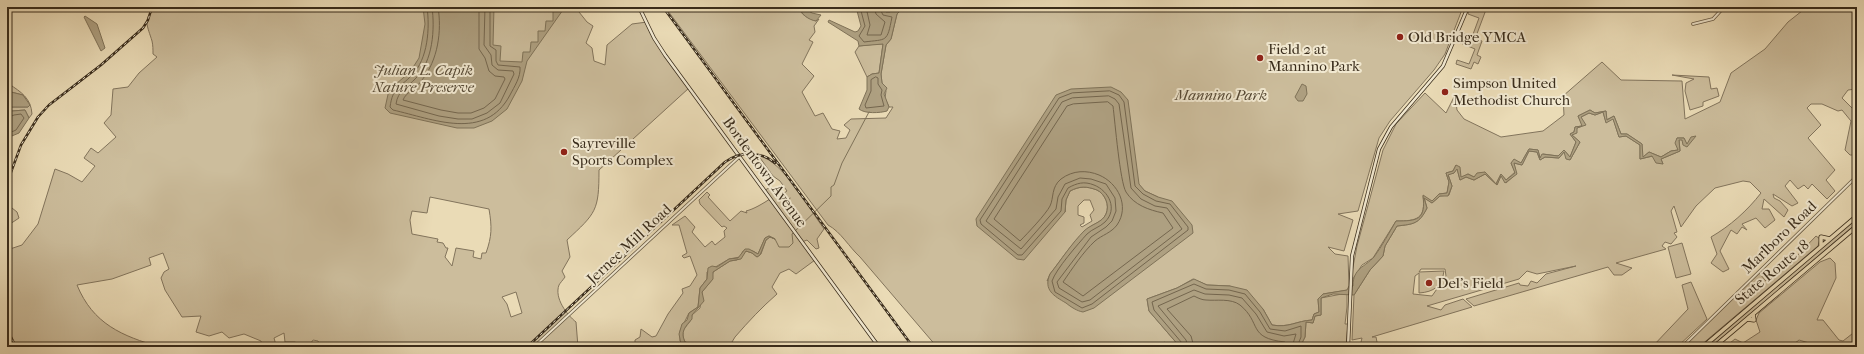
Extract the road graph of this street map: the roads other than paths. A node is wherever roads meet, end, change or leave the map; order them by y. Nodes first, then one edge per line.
1 (639, 7) edge
2 (1468, 7) edge
3 (1724, 7) edge
4 (1694, 24) dead end
5 (739, 157) junction
6 (1857, 176) edge
7 (1857, 216) edge
8 (1857, 226) edge
9 (1830, 239) junction
10 (1821, 246) junction
11 (534, 347) edge
12 (879, 347) edge
13 (1348, 347) edge
14 (1682, 347) edge
15 (1703, 347) edge
16 (1714, 347) edge

1 - 5 main road, Bordentown Avenue
2 - 13 main road
3 - 4 street
5 - 11 street, Jernee Mill Road
5 - 12 main road, Bordentown Avenue
6 - 14 street, Marlboro Road
7 - 9 highway, State Route 18
8 - 16 highway, State Route 18
9 - 10 highway, State Route 18
9 - 10 highway
10 - 15 highway, State Route 18

